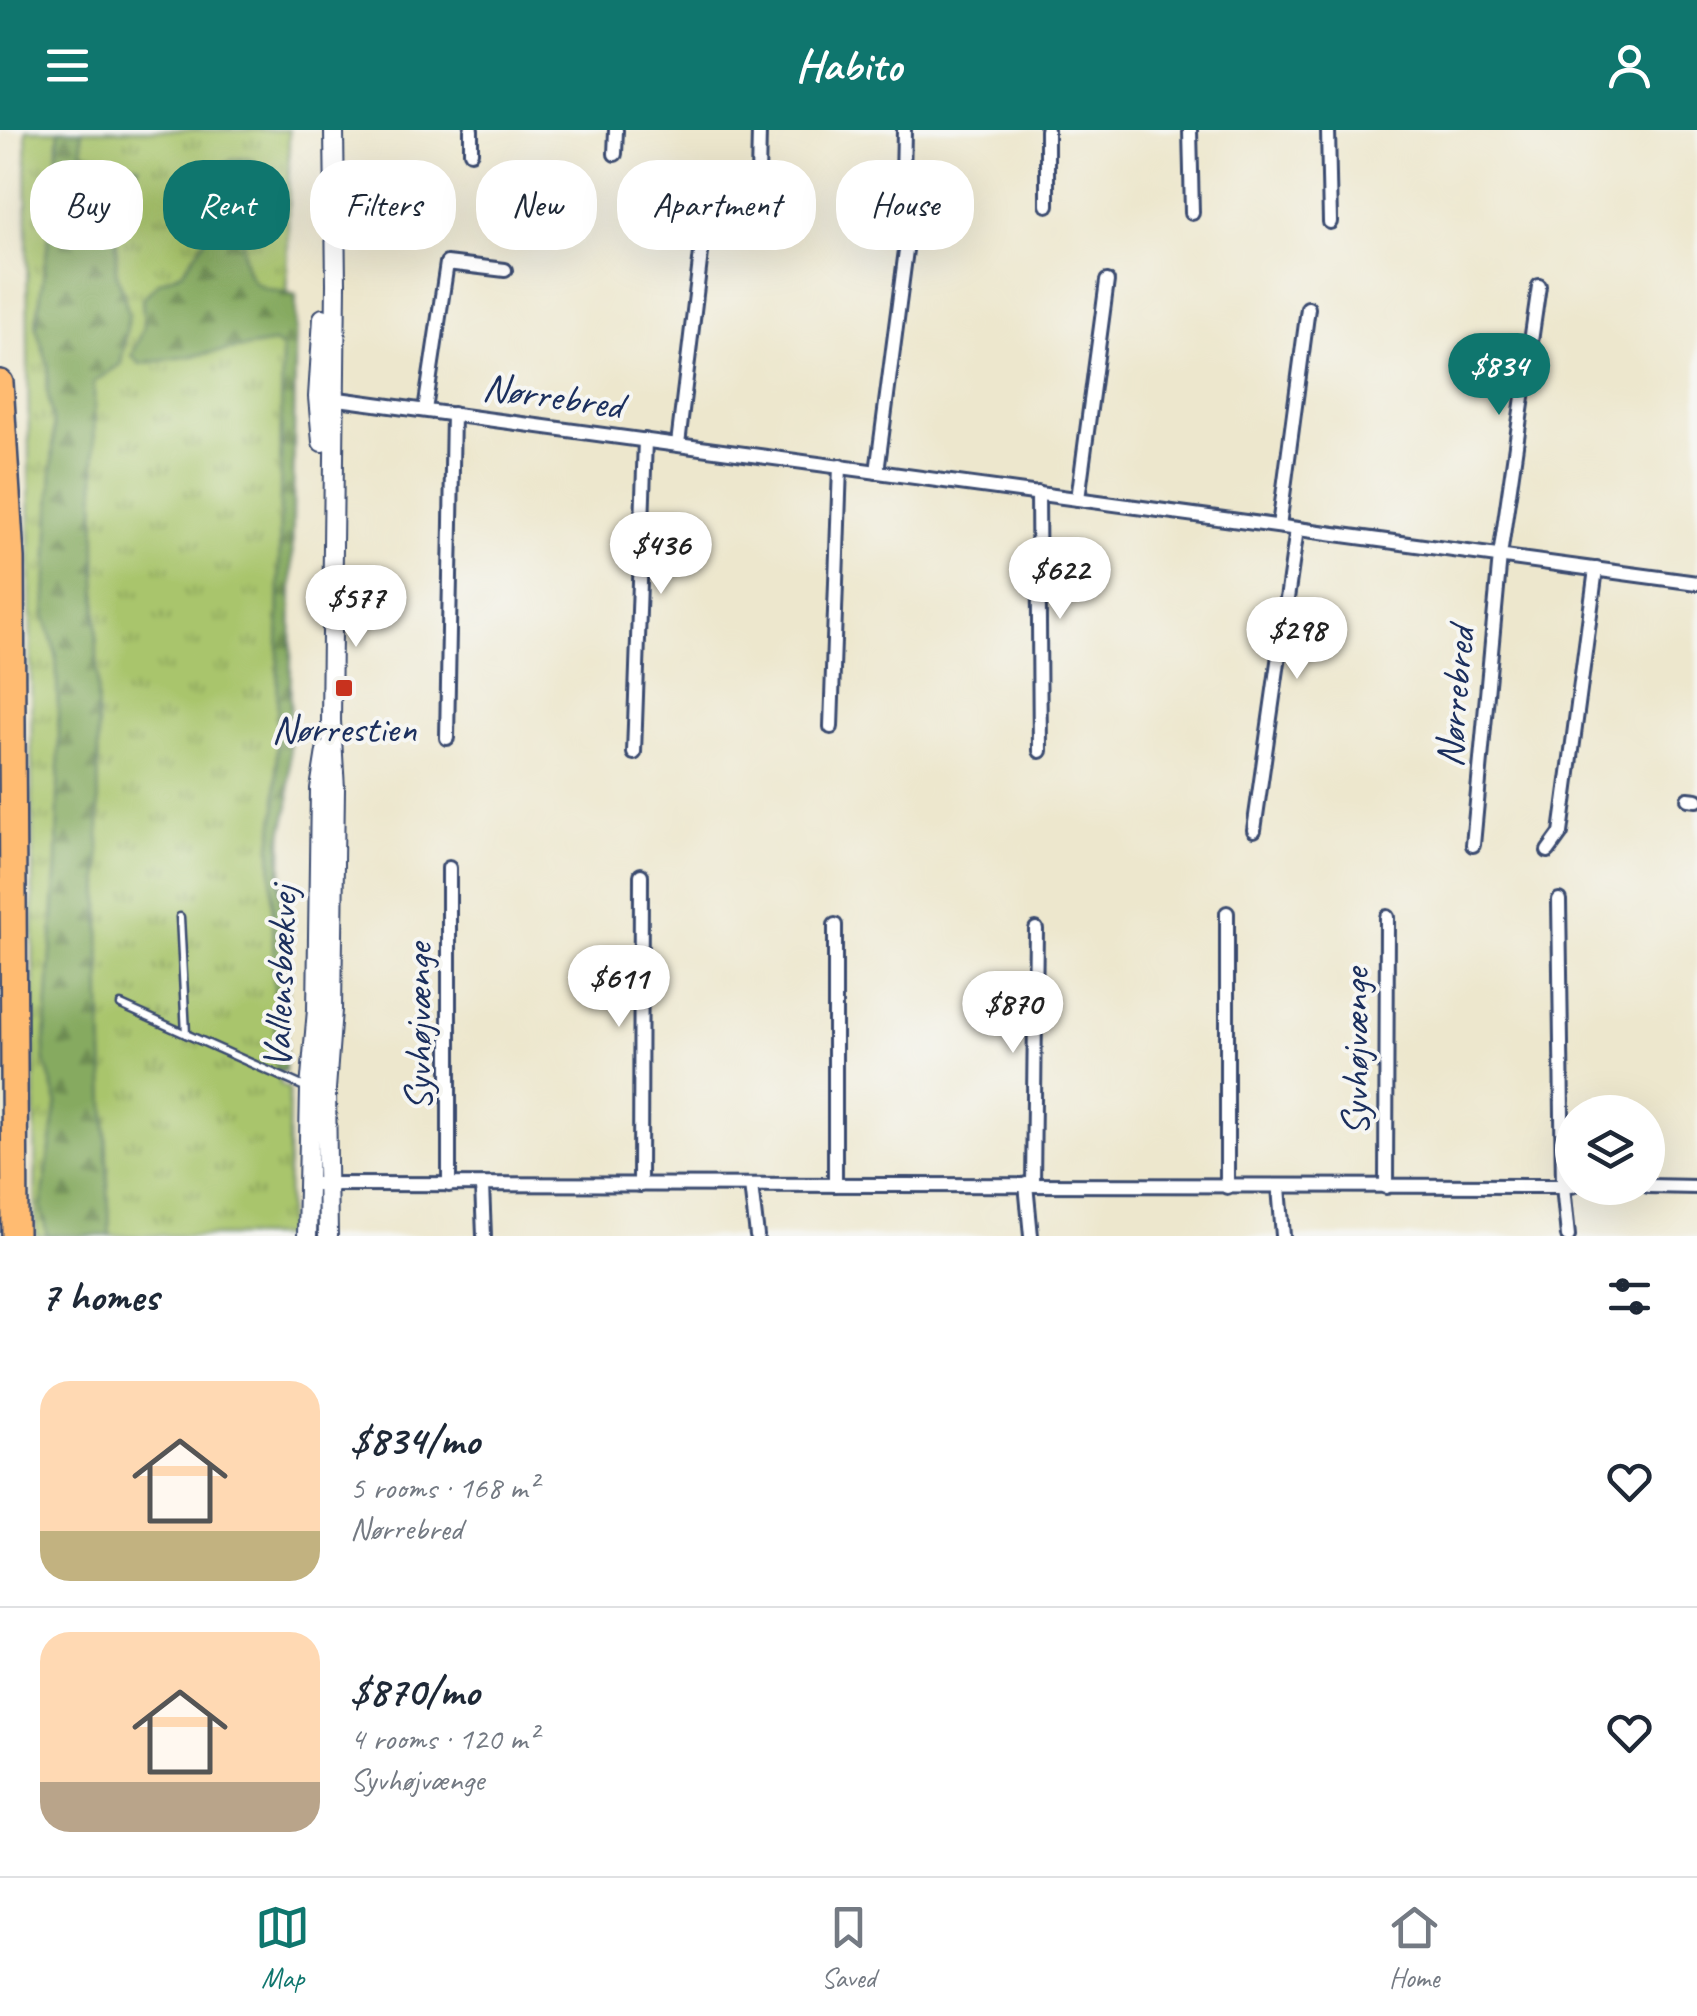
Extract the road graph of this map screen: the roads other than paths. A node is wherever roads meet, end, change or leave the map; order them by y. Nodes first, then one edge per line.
1 (334, 130) edge
2 (471, 130) edge
3 (616, 130) edge
4 (759, 130) edge
5 (904, 130) edge
6 (1048, 130) edge
7 (1190, 130) edge
8 (1328, 130) edge
9 (471, 152) dead end
10 (616, 154) dead end
11 (758, 160) edge
12 (904, 160) edge
13 (1047, 205) dead end
14 (1192, 213) dead end
15 (1330, 222) dead end
16 (701, 250) edge
17 (906, 250) dead end
18 (504, 270) dead end
19 (1107, 280) dead end
20 (1540, 286) dead end
21 (1308, 308) dead end
22 (0, 382) edge
23 (325, 398) junction
24 (425, 410) junction
25 (452, 414) junction
26 (645, 440) junction
27 (678, 444) junction
28 (840, 466) junction
29 (877, 472) junction
30 (1038, 494) junction
31 (1078, 499) junction
32 (1280, 526) junction
33 (1297, 528) junction
34 (1500, 556) junction
35 (1596, 569) junction
36 (1697, 583) edge
37 (331, 721) junction
38 (831, 727) dead end
39 (447, 738) dead end
40 (1040, 751) dead end
41 (634, 753) dead end
42 (1254, 830) dead end
43 (1473, 845) dead end
44 (1548, 851) dead end
45 (449, 868) dead end
46 (641, 875) dead end
47 (1558, 900) dead end
48 (1227, 913) dead end
49 (180, 917) dead end
50 (1387, 917) dead end
51 (835, 925) dead end
52 (1036, 929) dead end
53 (121, 1005) dead end
54 (186, 1034) junction
55 (310, 1089) junction
56 (1565, 1095) edge
57 (308, 1184) junction
58 (328, 1184) junction
59 (1030, 1184) junction
60 (449, 1185) junction
61 (482, 1185) junction
62 (640, 1185) junction
63 (751, 1185) junction
64 (835, 1186) junction
65 (1555, 1186) edge
66 (1665, 1186) edge
67 (1227, 1187) junction
68 (1279, 1187) junction
69 (1386, 1187) junction
70 (1697, 1187) edge
71 (1568, 1205) edge
72 (15, 1236) edge
73 (307, 1236) edge
74 (328, 1236) edge
75 (484, 1236) edge
76 (757, 1236) edge
77 (1031, 1236) edge
78 (1283, 1236) edge
79 (1568, 1236) edge

1 - 23 street, Vallensbækvej
2 - 9 street
3 - 10 street
4 - 11 street
5 - 12 street
6 - 13 street
7 - 14 street
8 - 15 street
16 - 27 street, Nørrebred
17 - 29 street
18 - 24 street, Nørrebred
19 - 31 street
20 - 34 street, Nørrebred
21 - 32 street
22 - 72 highway
23 - 24 street, Nørrebred
23 - 37 street, Vallensbækvej
24 - 25 street, Nørrebred
25 - 26 street, Nørrebred
25 - 39 street, Nørrebred
26 - 27 street, Nørrebred
26 - 41 street, Nørrebred
27 - 28 street, Nørrebred
28 - 29 street, Nørrebred
28 - 38 street
29 - 30 street, Nørrebred
30 - 31 street, Nørrebred
30 - 40 street
31 - 32 street, Nørrebred
32 - 33 street, Nørrebred
33 - 34 street, Nørrebred
33 - 42 street
34 - 35 street, Nørrebred
34 - 43 street, Nørrebred
35 - 36 street, Nørrebred
35 - 44 street
37 - 55 street, Vallensbækvej
37 - 58 street, Vallensbækvej
45 - 60 street, Syvhøjvænge
46 - 62 street
47 - 56 street
48 - 67 street
49 - 54 lane
50 - 69 street, Syvhøjvænge
51 - 64 street
52 - 59 street
53 - 54 lane
54 - 55 lane
55 - 57 street, Vallensbækvej
57 - 58 street, Syvhøjvænge
57 - 73 street, Vallensbækvej
58 - 60 street, Syvhøjvænge
58 - 74 street, Vallensbækvej
59 - 64 street, Syvhøjvænge
59 - 67 street, Syvhøjvænge
59 - 77 street
60 - 61 street, Syvhøjvænge
61 - 62 street, Syvhøjvænge
61 - 75 street
62 - 63 street, Syvhøjvænge
63 - 64 street, Syvhøjvænge
63 - 76 street
65 - 69 street, Syvhøjvænge
66 - 70 street
67 - 68 street, Syvhøjvænge
68 - 69 street, Syvhøjvænge
68 - 78 street
71 - 79 street

